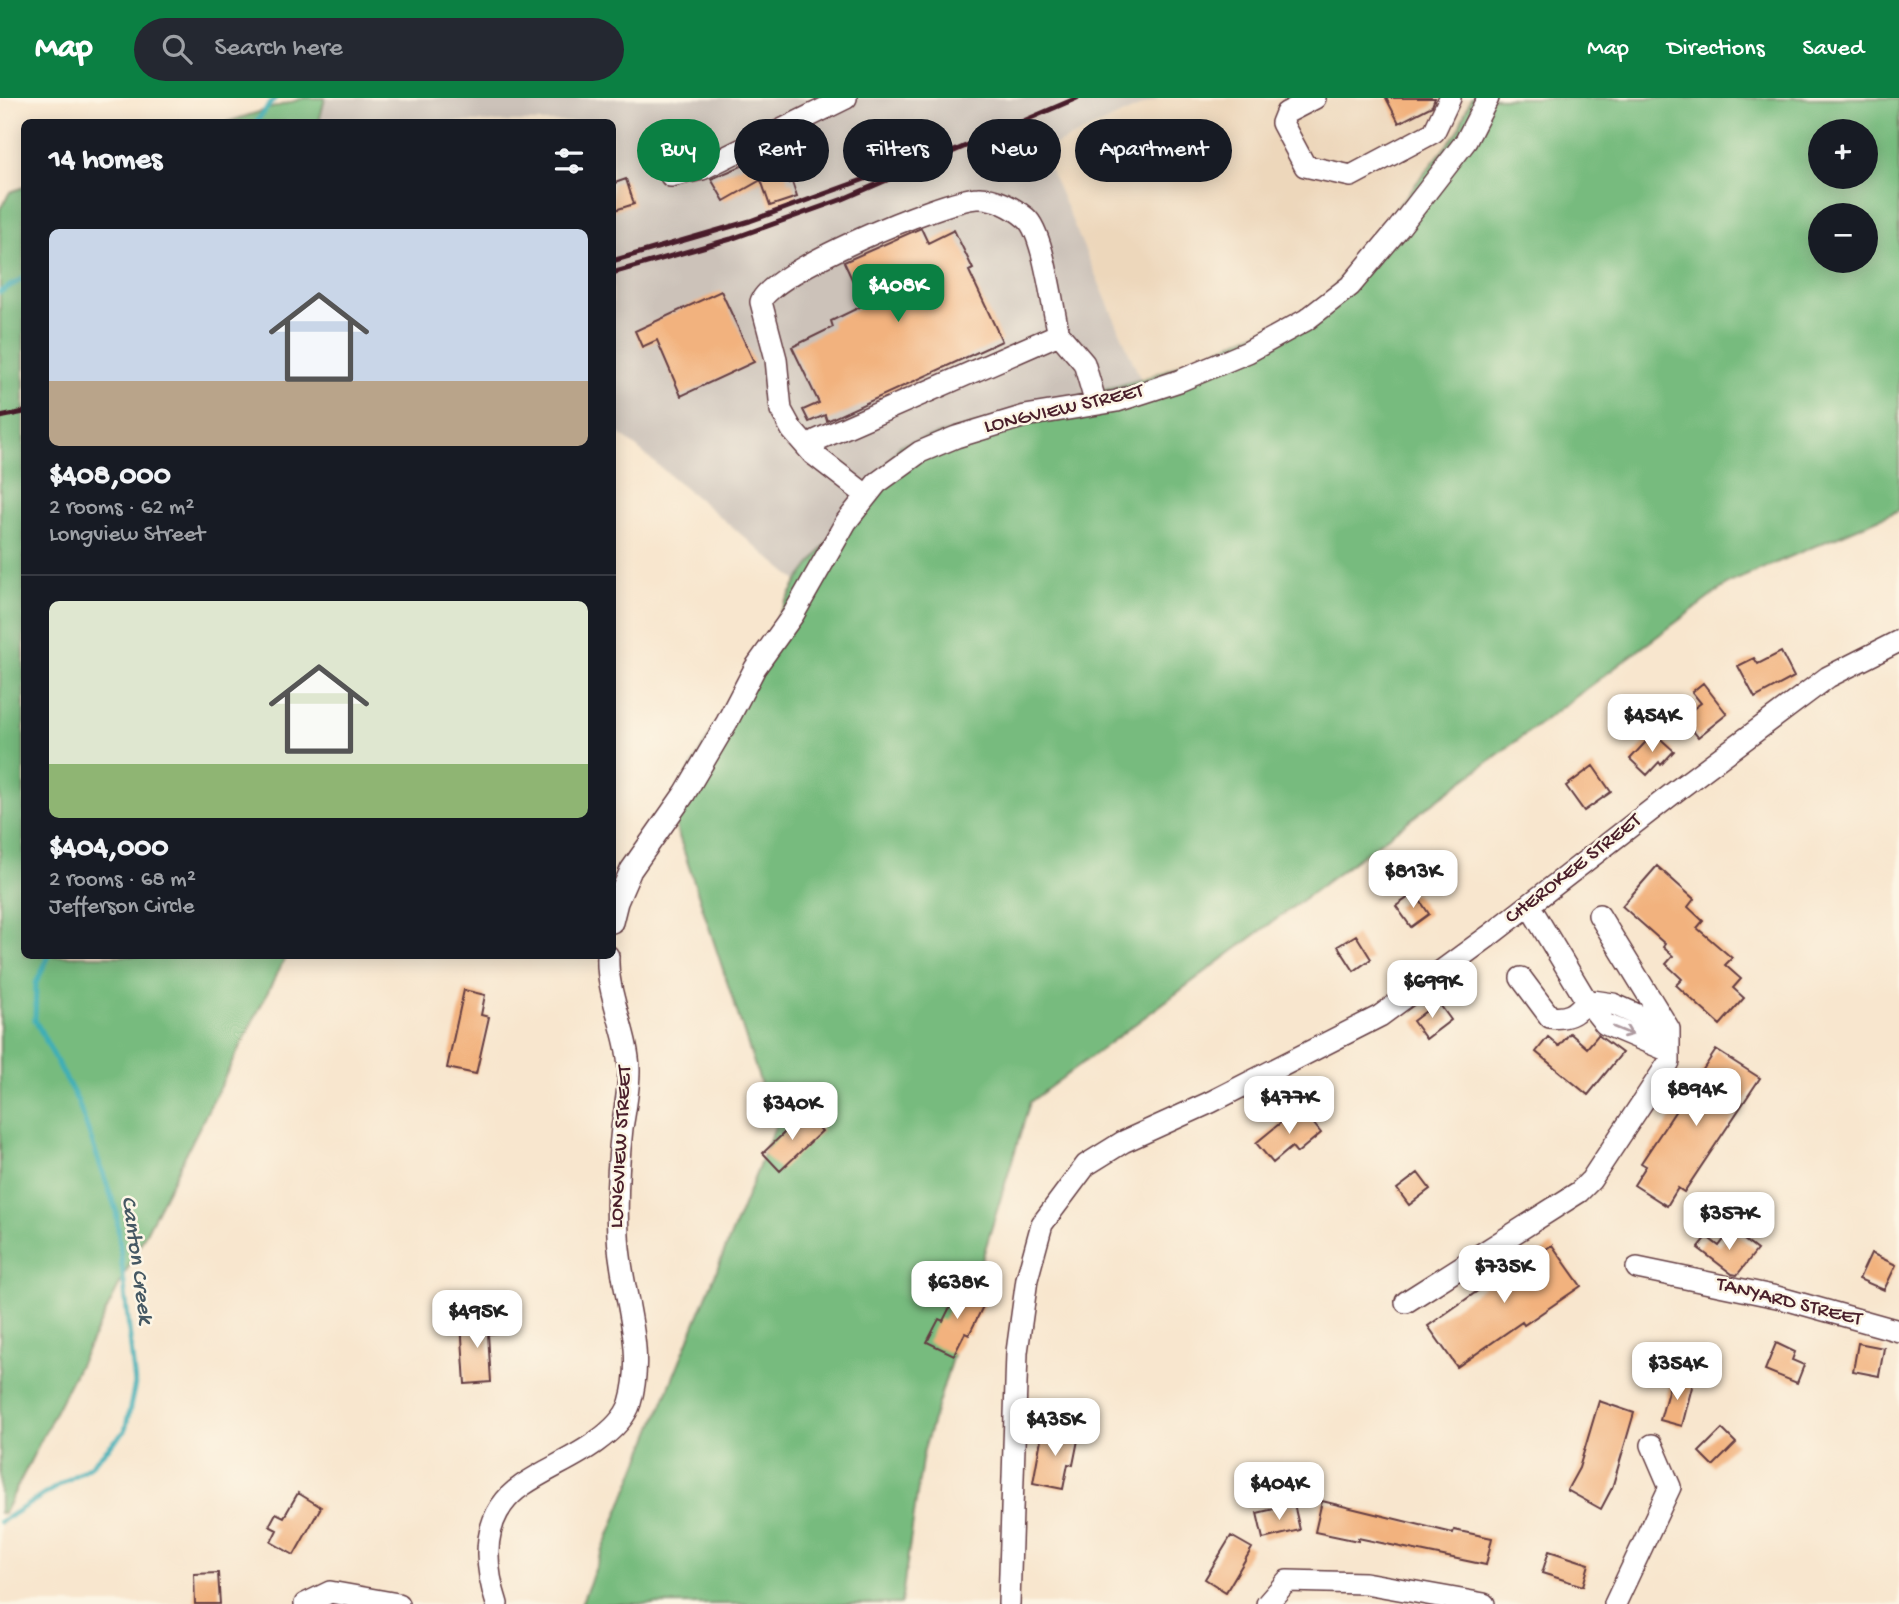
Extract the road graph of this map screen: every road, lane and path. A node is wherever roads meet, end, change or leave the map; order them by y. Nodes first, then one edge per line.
1 (846, 98) edge
2 (1315, 98) edge
3 (1450, 98) edge
4 (1488, 98) edge
5 (720, 160) edge
6 (1059, 334) junction
7 (1096, 404) junction
8 (813, 454) junction
9 (866, 495) junction
10 (1899, 641) edge
11 (1529, 905) junction
12 (616, 906) edge
13 (1600, 915) dead end
14 (608, 959) edge
15 (1521, 978) dead end
16 (1586, 1000) junction
17 (1669, 1029) junction
18 (1669, 1051) junction
19 (1637, 1268) dead end
20 (1406, 1302) dead end
21 (1899, 1331) edge
22 (1652, 1445) dead end
23 (305, 1604) edge
24 (398, 1604) edge
25 (497, 1604) edge
26 (1009, 1604) edge
27 (1267, 1604) edge
28 (1484, 1604) edge
29 (1615, 1604) edge

1 - 5 street
2 - 3 street
4 - 7 street, LONGVIEW STREET
6 - 7 street
6 - 8 street
6 - 8 street
7 - 9 street, LONGVIEW STREET
8 - 9 street
9 - 12 street, LONGVIEW STREET
10 - 11 street, CHEROKEE STREET
11 - 16 street
11 - 26 street, CHEROKEE STREET
13 - 17 street
14 - 25 street, LONGVIEW STREET
15 - 16 street
16 - 17 street
16 -> 18 street
17 - 18 street
18 - 20 street
19 - 21 street, TANYARD STREET
22 - 29 street
23 - 24 street
27 - 28 street

